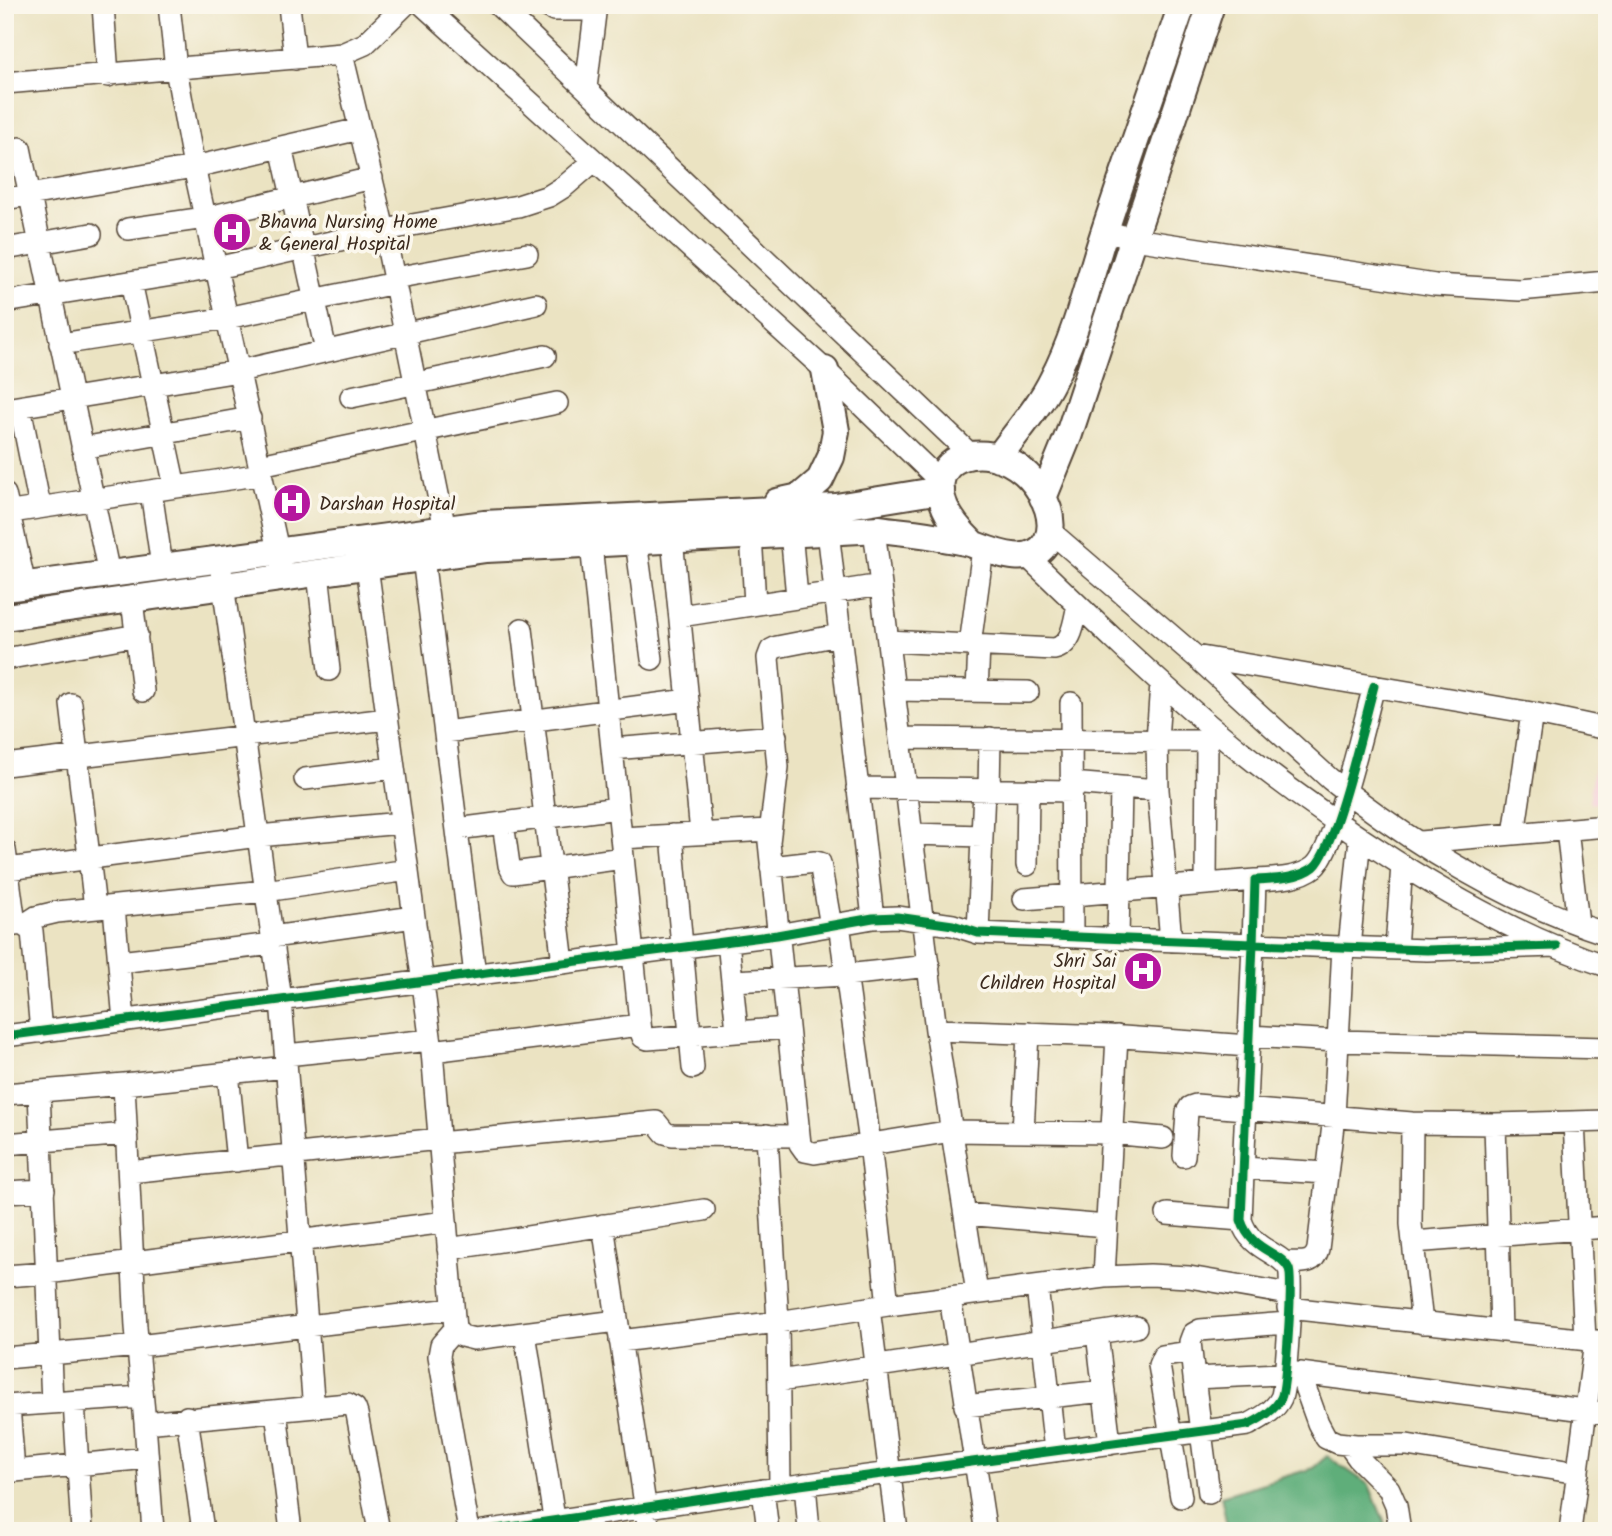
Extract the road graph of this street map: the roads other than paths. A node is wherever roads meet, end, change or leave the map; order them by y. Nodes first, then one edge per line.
1 (103, 5) edge
2 (169, 5) edge
3 (289, 5) edge
4 (405, 5) edge
5 (423, 5) edge
6 (498, 5) edge
7 (544, 5) edge
8 (1182, 5) edge
9 (1211, 5) edge
10 (596, 8) edge
11 (342, 54) junction
12 (295, 59) junction
13 (176, 69) junction
14 (108, 76) junction
15 (5, 83) edge
16 (586, 89) junction
17 (360, 129) junction
18 (281, 147) junction
19 (20, 148) dead end
20 (594, 161) junction
21 (194, 167) junction
22 (372, 178) junction
23 (28, 195) junction
24 (292, 198) junction
25 (5, 199) edge
26 (205, 218) junction
27 (128, 229) dead end
28 (384, 230) junction
29 (1105, 231) junction
30 (91, 234) dead end
31 (1134, 239) junction
32 (38, 244) junction
33 (303, 248) junction
34 (5, 249) edge
35 (527, 254) dead end
36 (216, 268) junction
37 (395, 280) junction
38 (131, 282) junction
39 (1607, 282) edge
40 (49, 295) junction
41 (314, 300) junction
42 (5, 302) edge
43 (536, 304) dead end
44 (227, 318) junction
45 (142, 332) junction
46 (406, 334) junction
47 (60, 344) junction
48 (326, 351) junction
49 (545, 356) dead end
50 (825, 370) junction
51 (239, 371) junction
52 (415, 382) junction
53 (153, 385) junction
54 (351, 397) dead end
55 (71, 398) junction
56 (557, 403) dead end
57 (12, 408) edge
58 (250, 418) junction
59 (425, 431) junction
60 (164, 433) junction
61 (82, 448) junction
62 (971, 455) junction
63 (998, 458) junction
64 (261, 469) junction
65 (941, 486) junction
66 (175, 487) junction
67 (151, 491) junction
68 (1043, 498) junction
69 (93, 499) junction
70 (7, 506) edge
71 (40, 507) junction
72 (746, 523) junction
73 (445, 529) junction
74 (874, 529) junction
75 (828, 531) junction
76 (791, 532) junction
77 (1051, 532) junction
78 (672, 539) junction
79 (636, 541) junction
80 (591, 544) junction
81 (978, 547) junction
82 (280, 550) junction
83 (1026, 555) junction
84 (220, 558) junction
85 (423, 558) junction
86 (162, 566) junction
87 (367, 566) junction
88 (318, 573) junction
89 (109, 574) junction
90 (284, 578) junction
91 (881, 585) junction
92 (15, 587) edge
93 (222, 587) junction
94 (835, 592) junction
95 (797, 597) junction
96 (132, 600) junction
97 (755, 604) junction
98 (1078, 605) junction
99 (680, 616) junction
100 (5, 617) edge
101 (522, 629) dead end
102 (137, 635) junction
103 (839, 635) junction
104 (888, 641) junction
105 (975, 645) junction
106 (1195, 656) junction
107 (5, 659) edge
108 (652, 659) dead end
109 (330, 670) dead end
110 (1161, 682) junction
111 (1374, 686) junction
112 (894, 690) junction
113 (143, 691) dead end
114 (977, 691) junction
115 (1028, 692) dead end
116 (688, 700) junction
117 (1071, 703) dead end
118 (71, 705) dead end
119 (608, 709) junction
120 (1532, 713) junction
121 (387, 719) junction
122 (533, 720) junction
123 (1607, 729) edge
124 (444, 732) junction
125 (1210, 734) junction
126 (243, 736) junction
127 (776, 736) junction
128 (900, 738) junction
129 (990, 738) junction
130 (1071, 739) junction
131 (1157, 740) junction
132 (692, 742) junction
133 (612, 749) junction
134 (78, 756) junction
135 (5, 765) edge
136 (394, 768) junction
137 (305, 779) dead end
138 (1071, 787) junction
139 (1121, 787) junction
140 (858, 788) junction
141 (906, 788) junction
142 (986, 789) junction
143 (1028, 790) junction
144 (1158, 790) junction
145 (1345, 791) junction
146 (618, 808) junction
147 (545, 818) junction
148 (1335, 822) junction
149 (401, 823) junction
150 (503, 823) junction
151 (1607, 826) edge
152 (457, 829) junction
153 (769, 830) junction
154 (1567, 830) junction
155 (701, 833) junction
156 (913, 834) junction
157 (1514, 834) junction
158 (672, 835) junction
159 (258, 836) junction
160 (982, 836) junction
161 (1360, 838) junction
162 (1420, 842) junction
163 (622, 848) junction
164 (90, 859) junction
165 (7, 860) edge
166 (1027, 865) dead end
167 (1402, 865) junction
168 (1454, 865) junction
169 (771, 867) junction
170 (552, 869) junction
171 (408, 870) junction
172 (1255, 880) junction
173 (1206, 884) junction
174 (1167, 886) junction
175 (1119, 890) junction
176 (1440, 890) junction
177 (265, 891) junction
178 (1072, 894) junction
179 (1024, 898) dead end
180 (104, 907) junction
181 (414, 917) junction
182 (873, 918) junction
183 (923, 921) junction
184 (1578, 923) junction
185 (15, 925) edge
186 (835, 925) junction
187 (978, 933) junction
188 (1607, 934) edge
189 (777, 935) junction
190 (1072, 937) junction
191 (1118, 938) junction
192 (272, 940) junction
193 (1171, 940) junction
194 (728, 941) junction
195 (1253, 944) junction
196 (1556, 946) junction
197 (682, 947) junction
198 (1346, 947) junction
199 (1396, 948) junction
200 (633, 954) junction
201 (119, 962) junction
202 (563, 963) junction
203 (929, 966) junction
204 (1607, 966) edge
205 (475, 975) junction
206 (846, 975) junction
207 (782, 978) junction
208 (732, 981) junction
209 (423, 982) junction
210 (281, 1000) junction
211 (124, 1020) junction
212 (640, 1025) junction
213 (787, 1028) junction
214 (936, 1030) junction
215 (737, 1031) junction
216 (41, 1032) junction
217 (1028, 1033) junction
218 (690, 1035) junction
219 (5, 1036) edge
220 (1117, 1036) junction
221 (1250, 1041) junction
222 (1338, 1041) junction
223 (431, 1046) junction
224 (1607, 1048) edge
225 (286, 1061) junction
226 (693, 1068) dead end
227 (228, 1073) junction
228 (124, 1084) junction
229 (39, 1091) junction
230 (5, 1094) edge
231 (1246, 1110) junction
232 (1334, 1117) junction
233 (1607, 1121) edge
234 (1574, 1122) junction
235 (1412, 1123) junction
236 (1494, 1124) junction
237 (952, 1130) junction
238 (1023, 1132) junction
239 (127, 1133) junction
240 (1111, 1133) junction
241 (768, 1135) junction
242 (799, 1136) junction
243 (1163, 1138) dead end
244 (439, 1141) junction
245 (42, 1142) junction
246 (870, 1143) junction
247 (5, 1144) edge
248 (294, 1155) junction
249 (1184, 1156) dead end
250 (237, 1161) junction
251 (1243, 1168) junction
252 (129, 1172) junction
253 (1327, 1173) junction
254 (44, 1191) junction
255 (5, 1192) edge
256 (704, 1210) dead end
257 (965, 1214) junction
258 (1167, 1214) dead end
259 (1241, 1220) junction
260 (446, 1222) junction
261 (603, 1225) junction
262 (1106, 1226) junction
263 (1607, 1227) edge
264 (1579, 1229) junction
265 (1497, 1235) junction
266 (300, 1240) junction
267 (1413, 1242) junction
268 (448, 1249) junction
269 (133, 1262) junction
270 (1284, 1262) junction
271 (47, 1273) junction
272 (5, 1276) edge
273 (1104, 1277) junction
274 (1037, 1286) junction
275 (977, 1293) junction
276 (950, 1297) junction
277 (878, 1306) junction
278 (1288, 1308) junction
279 (454, 1319) junction
280 (778, 1322) junction
281 (1422, 1324) junction
282 (306, 1326) junction
283 (1136, 1327) dead end
284 (619, 1331) junction
285 (1501, 1331) junction
286 (525, 1333) junction
287 (1097, 1333) junction
288 (1045, 1341) junction
289 (1596, 1341) edge
290 (138, 1346) junction
291 (1191, 1352) junction
292 (50, 1354) junction
293 (958, 1354) junction
294 (5, 1357) edge
295 (876, 1367) junction
296 (1293, 1373) junction
297 (1194, 1378) junction
298 (779, 1381) junction
299 (1104, 1391) junction
300 (1050, 1396) junction
301 (142, 1397) junction
302 (74, 1402) junction
303 (52, 1403) junction
304 (7, 1406) edge
305 (311, 1406) junction
306 (965, 1406) junction
307 (276, 1411) junction
308 (1597, 1412) edge
309 (187, 1418) junction
310 (145, 1423) junction
311 (1199, 1432) junction
312 (1172, 1435) junction
313 (1110, 1444) junction
314 (1348, 1444) junction
315 (1055, 1451) junction
316 (147, 1458) junction
317 (974, 1462) junction
318 (78, 1466) junction
319 (10, 1471) edge
320 (889, 1473) junction
321 (1578, 1473) junction
322 (804, 1484) junction
323 (772, 1489) junction
324 (1209, 1493) dead end
325 (1181, 1497) dead end
326 (645, 1507) junction
327 (555, 1526) edge
328 (985, 1527) dead end
329 (82, 1531) edge
330 (153, 1531) edge
331 (203, 1531) edge
332 (291, 1531) edge
333 (379, 1531) edge
334 (469, 1531) edge
335 (483, 1531) edge
336 (649, 1531) edge
337 (768, 1531) edge
338 (809, 1531) edge
339 (897, 1531) edge
340 (1399, 1531) edge
341 (1570, 1531) edge

1 - 14 street
2 - 13 street
3 - 12 street
4 - 11 street
5 - 20 street
6 - 16 street
7 - 10 street
8 - 29 main road
9 - 31 main road
10 - 16 street
11 - 12 street
11 - 17 street
12 - 13 street
13 - 14 street
13 - 21 street
14 - 15 street
16 - 62 street
17 - 18 street
17 - 22 street
18 - 21 street
18 - 24 street
19 - 23 street
20 - 28 street
20 - 50 street
21 - 23 street
21 - 26 street
22 - 24 street
22 - 28 street
23 - 25 street
23 - 32 street
24 - 26 street
24 - 33 street
26 - 27 street
26 - 36 street
28 - 33 street
28 - 37 street
29 - 31 street
29 - 63 main road
30 - 32 street
31 - 39 street
31 - 68 main road
32 - 34 street
32 - 40 street
33 - 36 street
33 - 41 street
35 - 37 street
36 - 38 street
36 - 44 street
37 - 41 street
37 - 46 street
38 - 40 street
38 - 45 street
40 - 42 street
40 - 47 street
41 - 44 street
41 - 48 street
43 - 46 street
44 - 45 street
44 - 51 street
45 - 47 street
45 - 53 street
46 - 48 street
46 - 52 street
47 - 55 street
48 - 51 street
49 - 52 street
50 - 65 street
50 - 72 main road
51 - 53 street
51 - 58 street
52 - 54 street
52 - 59 street
53 - 55 street
53 - 60 street
55 - 57 street
55 - 61 street
56 - 59 street
57 - 71 street
58 - 60 street
58 - 64 street
59 - 64 street
59 - 73 street
60 - 61 street
60 - 66 street
61 - 69 street
62 - 63 main road
62 - 65 main road
63 - 68 main road
64 - 66 street
64 - 82 street
65 - 72 main road
65 - 81 main road
66 - 67 street
67 - 69 street
67 - 86 street
68 - 77 main road
69 - 71 street
69 - 89 street
70 - 71 street
70 - 92 street
72 - 73 main road
72 - 76 main road
72 - 78 main road
72 - 97 street
73 - 82 main road
74 - 75 main road
74 - 81 main road
74 - 91 street
75 - 76 main road
75 - 94 street
76 - 95 street
77 - 83 main road
77 - 106 street
78 - 79 main road
78 - 99 street
79 - 80 main road
79 - 108 street
80 - 85 main road
80 - 119 street
81 - 83 main road
81 - 105 street
82 - 84 main road
82 - 90 street
83 - 98 street
84 - 86 main road
84 - 93 street
85 - 87 main road
85 - 124 street
86 - 89 main road
87 - 88 main road
87 - 121 street
88 - 90 main road
88 - 109 street
89 - 92 main road
90 - 93 main road
91 - 94 street
91 - 104 street
93 - 96 main road
93 - 126 street
94 - 95 street
94 - 103 street
95 - 97 street
96 - 100 main road
96 - 102 street
97 - 99 street
98 - 105 street
98 - 110 street
99 - 116 street
101 - 122 street
102 - 107 street
102 - 113 street
103 - 127 street
103 - 140 street
104 - 105 street
104 - 112 street
105 - 114 street
106 - 111 street
106 - 145 street
110 - 125 street
110 - 131 street
111 - 120 street
111 - 145 street
112 - 114 street
112 - 128 street
114 - 115 street
116 - 119 street
116 - 132 street
117 - 130 street
118 - 134 street
119 - 122 street
119 - 133 street
120 - 123 street
120 - 157 street
121 - 126 street
121 - 136 street
122 - 124 street
122 - 147 street
124 - 152 street
125 - 131 street
125 - 148 street
125 - 173 street
126 - 134 street
126 - 159 street
127 - 132 street
127 - 153 street
128 - 129 street
128 - 141 street
129 - 130 street
129 - 142 street
130 - 131 street
130 - 138 street
131 - 144 street
132 - 133 street
132 - 155 street
133 - 146 street
134 - 135 street
134 - 164 street
136 - 137 street
136 - 149 street
138 - 139 street
138 - 143 street
138 - 178 street
139 - 144 street
139 - 175 street
140 - 141 street
140 - 182 street
141 - 142 street
141 - 156 street
142 - 143 street
142 - 160 street
143 - 166 street
144 - 174 street
145 - 148 street
145 - 162 street
146 - 147 street
146 - 163 street
147 - 150 street
147 - 170 street
148 - 161 street
148 - 172 street
149 - 159 street
149 - 171 street
150 - 152 street
150 - 170 street
151 - 154 street
152 - 205 street
153 - 155 street
153 - 169 street
154 - 157 street
154 - 184 street
155 - 158 street
156 - 160 street
156 - 183 street
157 - 162 street
158 - 163 street
158 - 197 street
159 - 164 street
159 - 177 street
160 - 187 street
161 - 167 street
161 - 198 street
162 - 168 street
163 - 170 street
163 - 200 street
164 - 165 street
164 - 180 street
165 - 185 street
167 - 176 street
167 - 199 street
168 - 176 street
168 - 184 street
169 - 186 street
169 - 189 street
170 - 202 street
171 - 177 street
171 - 181 street
172 - 173 street
172 - 195 street
173 - 174 street
174 - 175 street
174 - 193 street
175 - 178 street
175 - 191 street
176 - 196 street
177 - 180 street
177 - 192 street
178 - 179 street
178 - 190 street
180 - 185 street
180 - 201 street
181 - 192 street
181 - 209 street
182 - 183 street
182 - 186 street
183 - 187 street
183 - 203 street
184 - 188 street
185 - 216 street
186 - 189 street
186 - 206 street
187 - 190 street
189 - 194 street
189 - 207 street
190 - 191 street
191 - 193 street
192 - 201 street
192 - 210 street
193 - 195 street
194 - 197 street
194 - 208 street
195 - 198 street
195 - 221 street
196 - 199 street
196 - 204 street
197 - 200 street
197 - 218 street
198 - 199 street
198 - 222 street
200 - 202 street
200 - 212 street
201 - 211 street
202 - 205 street
203 - 206 street
203 - 214 street
205 - 209 street
206 - 207 street
206 - 246 street
207 - 208 street
207 - 213 street
208 - 215 street
209 - 210 street
209 - 223 street
210 - 211 street
210 - 225 street
211 - 216 street
212 - 218 street
212 - 223 street
213 - 215 street
213 - 242 street
214 - 217 street
214 - 237 street
215 - 218 street
216 - 219 street
217 - 220 street
217 - 238 street
218 - 226 street
220 - 221 street
220 - 240 street
221 - 222 street
221 - 231 street
222 - 224 street
222 - 232 street
223 - 225 street
223 - 244 street
225 - 227 street
225 - 248 street
227 - 228 street
227 - 250 street
228 - 229 street
228 - 239 street
229 - 230 street
229 - 245 street
231 - 232 street
231 - 249 street
231 - 251 street
232 - 235 street
232 - 253 street
233 - 234 street
234 - 236 street
234 - 264 street
235 - 236 street
235 - 267 street
236 - 265 street
237 - 238 street
237 - 246 street
237 - 257 street
238 - 240 street
239 - 245 street
239 - 252 street
240 - 243 street
240 - 262 street
241 - 242 street
241 - 244 street
241 - 280 street
242 - 246 street
244 - 248 street
244 - 260 street
245 - 247 street
245 - 254 street
246 - 277 street
248 - 250 street
248 - 266 street
250 - 252 street
251 - 253 street
251 - 259 street
252 - 269 street
253 - 270 street
254 - 255 street
254 - 271 street
256 - 261 street
257 - 262 street
257 - 275 street
258 - 259 street
259 - 270 street
260 - 266 street
260 - 268 street
261 - 268 street
261 - 284 street
262 - 273 street
263 - 264 street
264 - 265 street
264 - 289 street
265 - 267 street
265 - 285 street
266 - 269 street
266 - 282 street
267 - 281 street
268 - 279 street
269 - 271 street
269 - 290 street
270 - 278 street
271 - 272 street
271 - 292 street
273 - 274 street
273 - 278 street
274 - 275 street
274 - 288 street
275 - 276 street
276 - 277 street
276 - 293 street
277 - 280 street
277 - 295 street
278 - 281 street
278 - 291 street
278 - 296 street
279 - 282 street
279 - 286 street
279 - 334 street
280 - 284 street
280 - 298 street
281 - 285 street
282 - 290 street
282 - 305 street
283 - 287 street
284 - 286 street
284 - 326 street
285 - 289 street
286 - 327 street
287 - 288 street
287 - 299 street
288 - 293 street
288 - 300 street
289 - 308 street
290 - 292 street
290 - 301 street
291 - 297 street
291 - 312 street
292 - 294 street
292 - 303 street
293 - 295 street
293 - 306 street
295 - 298 street
295 - 320 street
296 - 297 street
296 - 308 street
296 - 311 street
296 - 314 street
297 - 311 street
298 - 323 street
299 - 300 street
299 - 313 street
300 - 306 street
300 - 315 street
301 - 302 street
301 - 310 street
302 - 303 street
302 - 318 street
303 - 304 street
304 - 319 street
305 - 307 street
305 - 333 street
306 - 317 street
307 - 309 street
307 - 332 street
308 - 321 street
309 - 310 street
309 - 331 street
310 - 316 street
311 - 312 street
311 - 324 street
312 - 313 street
312 - 325 street
313 - 315 street
314 - 321 street
314 - 340 street
315 - 317 street
316 - 318 street
316 - 330 street
317 - 320 street
317 - 328 street
318 - 319 street
318 - 329 street
320 - 322 street
320 - 339 street
321 - 341 street
322 - 323 street
322 - 338 street
323 - 326 street
323 - 337 street
326 - 327 street
326 - 336 street
327 - 335 street

